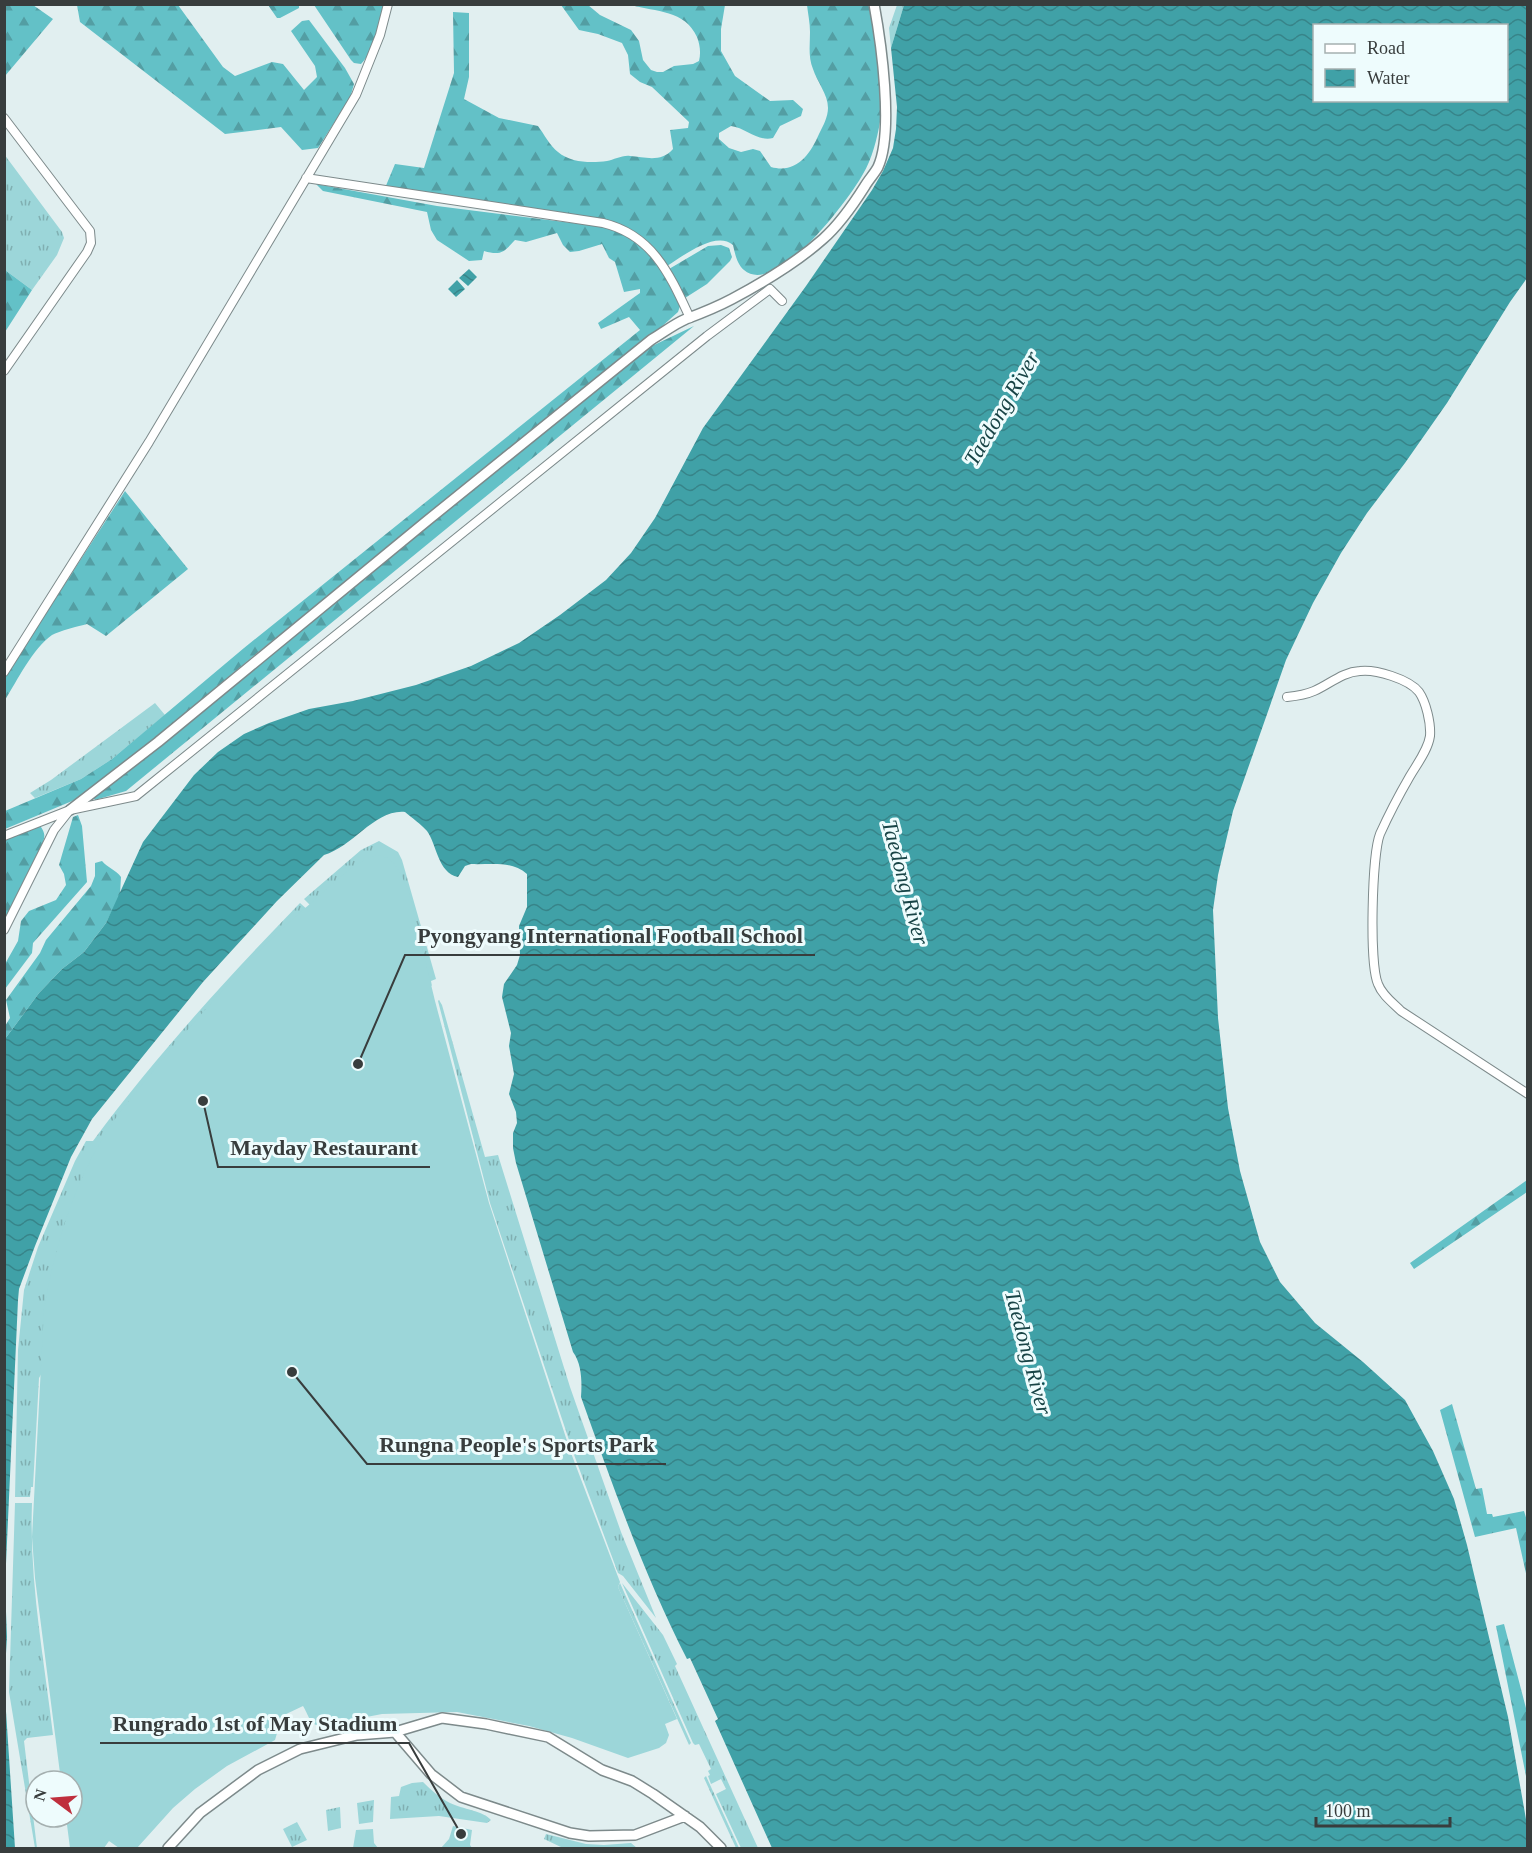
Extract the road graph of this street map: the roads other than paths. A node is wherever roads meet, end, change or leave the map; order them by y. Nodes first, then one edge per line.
1 (388, 4) edge
2 (874, 4) edge
3 (4, 118) edge
4 (306, 178) junction
5 (782, 301) dead end
6 (690, 318) junction
7 (4, 371) edge
8 (4, 672) edge
9 (1287, 697) dead end
10 (70, 810) junction
11 (4, 836) edge
12 (4, 930) edge
13 (1527, 1094) edge
14 (395, 1732) junction
15 (685, 1816) junction
16 (168, 1848) edge
17 (721, 1848) edge

1 - 4 street
2 - 6 street
3 - 7 street
4 - 6 street
4 - 8 street
5 - 10 street
6 - 10 street
9 - 13 street
10 - 11 street
10 - 12 street
14 - 15 street
14 - 15 street
14 - 16 street
15 - 17 street

